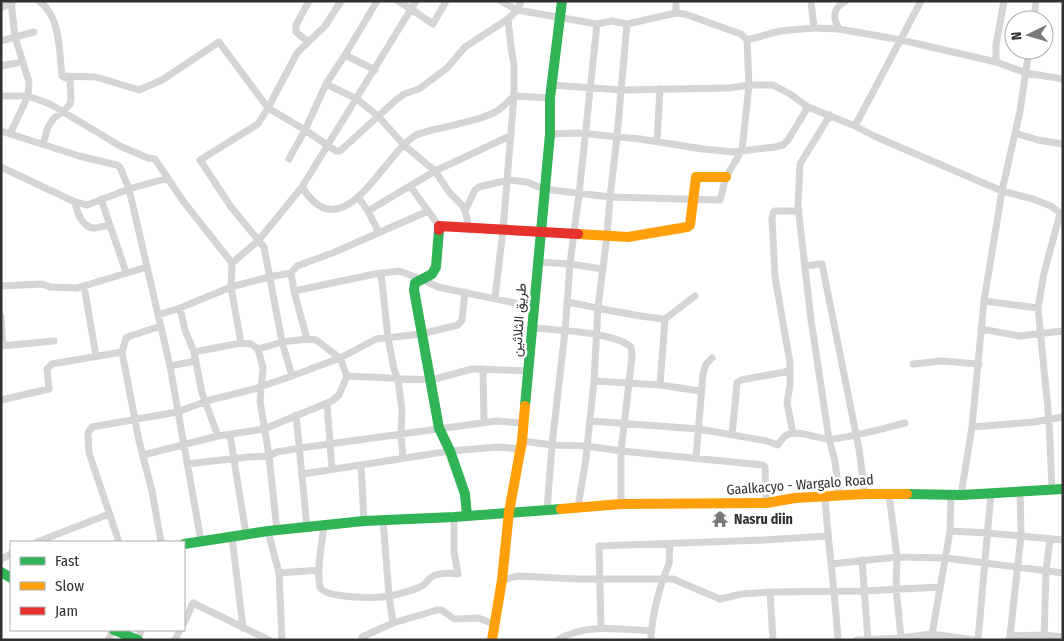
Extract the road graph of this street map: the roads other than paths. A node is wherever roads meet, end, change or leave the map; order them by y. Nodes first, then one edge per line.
1 (39, 1) edge
2 (309, 1) edge
3 (341, 1) edge
4 (377, 1) edge
5 (398, 1) edge
6 (416, 1) edge
7 (446, 1) edge
8 (501, 1) edge
9 (522, 1) edge
10 (562, 1) edge
11 (676, 1) edge
12 (811, 1) edge
13 (846, 1) edge
14 (921, 1) edge
15 (1004, 1) edge
16 (12, 2) edge
17 (1, 8) edge
18 (411, 9) junction
19 (517, 10) junction
20 (676, 13) junction
21 (559, 18) junction
22 (508, 19) junction
23 (597, 24) junction
24 (627, 24) junction
25 (814, 28) junction
26 (838, 29) junction
27 (34, 32) dead end
28 (14, 37) junction
29 (747, 40) junction
30 (901, 40) junction
31 (1, 41) edge
32 (308, 42) junction
33 (345, 55) junction
34 (1028, 60) edge
35 (22, 62) junction
36 (996, 62) junction
37 (1, 66) edge
38 (374, 70) junction
39 (1026, 73) junction
40 (62, 76) junction
41 (1063, 79) edge
42 (326, 84) junction
43 (552, 85) junction
44 (749, 85) junction
45 (591, 88) junction
46 (660, 89) junction
47 (622, 90) junction
48 (1, 96) edge
49 (28, 96) junction
50 (514, 96) junction
51 (550, 98) junction
52 (357, 99) junction
53 (808, 107) junction
54 (268, 108) junction
55 (64, 111) junction
56 (830, 115) junction
57 (378, 116) junction
58 (855, 126) junction
59 (305, 130) junction
60 (1, 131) edge
61 (1014, 133) junction
62 (10, 134) junction
63 (550, 134) junction
64 (586, 134) junction
65 (510, 136) junction
66 (618, 137) junction
67 (657, 141) junction
68 (43, 144) junction
69 (328, 144) junction
70 (1063, 144) edge
71 (404, 145) junction
72 (742, 150) junction
73 (289, 158) dead end
74 (1, 167) edge
75 (435, 171) junction
76 (726, 177) junction
77 (168, 178) junction
78 (508, 180) junction
79 (410, 186) junction
80 (302, 187) junction
81 (129, 189) junction
82 (544, 189) junction
83 (1002, 191) junction
84 (579, 194) junction
85 (358, 197) junction
86 (610, 197) junction
87 (102, 199) junction
88 (692, 200) junction
89 (75, 202) junction
90 (368, 210) junction
91 (799, 210) junction
92 (428, 211) junction
93 (465, 211) junction
94 (1062, 214) edge
95 (109, 225) junction
96 (439, 226) junction
97 (468, 228) junction
98 (503, 229) junction
99 (379, 233) junction
100 (541, 233) junction
101 (574, 233) junction
102 (607, 236) junction
103 (258, 241) junction
104 (537, 262) junction
105 (232, 264) junction
106 (570, 264) junction
107 (805, 266) junction
108 (147, 267) junction
109 (603, 269) junction
110 (126, 272) junction
111 (291, 273) junction
112 (381, 273) junction
113 (269, 277) junction
114 (421, 279) junction
115 (1, 286) edge
116 (84, 286) junction
117 (231, 288) junction
118 (294, 291) junction
119 (464, 292) junction
120 (695, 296) dead end
121 (495, 298) junction
122 (567, 302) junction
123 (984, 302) junction
124 (534, 307) junction
125 (598, 307) junction
126 (180, 308) junction
127 (1038, 308) junction
128 (158, 315) junction
129 (1, 317) edge
130 (665, 319) junction
131 (161, 326) junction
132 (532, 328) junction
133 (981, 329) junction
134 (565, 331) junction
135 (1063, 331) edge
136 (421, 334) junction
137 (1042, 334) junction
138 (597, 335) junction
139 (388, 338) junction
140 (307, 339) junction
141 (54, 342) dead end
142 (282, 342) junction
143 (241, 343) junction
144 (2, 346) edge
145 (258, 349) junction
146 (122, 352) junction
147 (194, 352) junction
148 (96, 356) junction
149 (340, 358) junction
150 (712, 358) dead end
151 (196, 361) junction
152 (913, 364) dead end
153 (979, 364) junction
154 (170, 366) junction
155 (483, 368) junction
156 (529, 371) junction
157 (790, 371) junction
158 (292, 376) junction
159 (347, 376) junction
160 (398, 380) junction
161 (431, 380) junction
162 (594, 381) junction
163 (628, 384) junction
164 (660, 385) junction
165 (262, 386) junction
166 (700, 391) junction
167 (1, 400) edge
168 (205, 402) junction
169 (327, 405) junction
170 (177, 412) junction
171 (296, 415) junction
172 (1063, 417) edge
173 (136, 420) junction
174 (1049, 420) junction
175 (590, 421) junction
176 (484, 422) junction
177 (524, 423) junction
178 (624, 424) junction
179 (905, 424) dead end
180 (972, 427) junction
181 (439, 428) junction
182 (264, 429) junction
183 (699, 430) junction
184 (793, 433) junction
185 (401, 434) junction
186 (230, 435) junction
187 (732, 435) junction
188 (856, 435) junction
189 (218, 436) junction
190 (829, 439) junction
191 (330, 444) junction
192 (521, 445) junction
193 (552, 445) junction
194 (184, 446) junction
195 (586, 446) junction
196 (300, 448) junction
197 (450, 451) junction
198 (621, 451) junction
199 (143, 455) junction
200 (269, 456) junction
201 (234, 458) junction
202 (403, 458) junction
203 (696, 458) junction
204 (187, 464) junction
205 (361, 466) junction
206 (332, 469) junction
207 (303, 474) junction
208 (1057, 489) edge
209 (1020, 490) junction
210 (992, 493) junction
211 (865, 494) junction
212 (889, 494) junction
213 (839, 495) junction
214 (956, 495) junction
215 (825, 496) junction
216 (766, 503) junction
217 (621, 504) junction
218 (578, 507) junction
219 (547, 510) junction
220 (509, 512) junction
221 (109, 514) junction
222 (467, 516) junction
223 (454, 517) junction
224 (383, 519) junction
225 (364, 521) junction
226 (324, 526) junction
227 (307, 527) junction
228 (272, 531) junction
229 (950, 531) junction
230 (988, 533) junction
231 (246, 534) junction
232 (828, 536) junction
233 (1021, 536) junction
234 (232, 537) junction
235 (1050, 539) junction
236 (1063, 540) edge
237 (40, 541) edge
238 (119, 541) edge
239 (161, 541) edge
240 (201, 541) junction
241 (185, 544) edge
242 (670, 544) junction
243 (897, 557) junction
244 (946, 558) junction
245 (862, 560) junction
246 (831, 564) junction
247 (986, 564) junction
248 (1017, 568) junction
249 (319, 570) junction
250 (1046, 570) junction
251 (279, 573) junction
252 (1063, 573) edge
253 (600, 578) junction
254 (663, 579) junction
255 (502, 580) junction
256 (940, 587) junction
257 (896, 588) junction
258 (834, 591) junction
259 (864, 591) junction
260 (770, 592) junction
261 (389, 596) junction
262 (185, 601) edge
263 (194, 603) junction
264 (185, 621) edge
265 (393, 624) junction
266 (494, 624) junction
267 (243, 628) junction
268 (601, 628) junction
269 (115, 631) edge
270 (651, 631) junction
271 (1063, 636) edge
272 (932, 637) edge
273 (1044, 637) edge
274 (362, 638) dead end
275 (901, 638) junction
276 (1009, 638) edge
277 (868, 639) edge
278 (137, 640) edge
279 (269, 640) edge
280 (282, 640) edge
281 (492, 640) edge
282 (558, 640) edge
283 (651, 640) edge
284 (773, 640) edge
285 (838, 640) edge
286 (857, 640) edge
287 (977, 640) edge

1 - 40 street
2 - 32 street
3 - 32 street
4 - 33 street
5 - 18 street
6 - 18 street
7 - 18 street
8 - 19 street
9 - 19 street
10 - 21 street, طريق الثلاثين
11 - 20 street
12 - 25 street
13 - 26 street
14 - 30 street
15 - 36 street
16 - 17 street
16 - 28 street
18 - 38 street
19 - 21 street
19 - 22 street
20 - 24 street
20 - 29 street
21 - 23 street
21 - 43 street, طريق الثلاثين
22 - 50 street
22 - 57 street
23 - 24 street
23 - 45 street
24 - 47 street
25 - 26 street
25 - 29 street
26 - 30 street
27 - 28 street
28 - 31 street
28 - 35 street
29 - 44 street
30 - 36 street
30 - 58 street
32 - 54 street
33 - 38 street
33 - 42 street
34 - 39 street
35 - 37 street
35 - 49 street
36 - 39 street
38 - 52 street
39 - 41 street
39 - 61 street
40 - 54 street
40 - 55 street
42 - 52 street
42 - 59 street
43 - 45 street
43 - 51 street, طريق الثلاثين
44 - 46 street
44 - 53 street
44 - 72 street
45 - 47 street
45 - 64 street
46 - 47 street
46 - 67 street
47 - 66 street
48 - 49 street
49 - 55 street
49 - 62 street
50 - 51 street
50 - 65 street
50 - 71 street
51 - 63 street, طريق الثلاثين
52 - 57 street
52 - 69 street
53 - 56 street
53 - 72 street
54 - 59 street
54 - 103 street
55 - 68 street
55 - 77 street
56 - 58 street
56 - 91 street
57 - 69 street
57 - 71 street
58 - 83 street
59 - 69 street
59 - 73 street
60 - 62 street
61 - 70 street
61 - 83 street
62 - 68 street
63 - 64 street
63 - 82 street, طريق الثلاثين
64 - 66 street
64 - 84 street
65 - 75 street
65 - 78 street
66 - 67 street
66 - 86 street
67 - 72 street
68 - 81 street
69 - 80 street
71 - 75 street
71 - 85 street
72 - 76 street
74 - 89 street
75 - 79 street
75 - 93 street
76 - 88 street
76 - 88 street
77 - 81 street
77 - 105 street
78 - 82 street
78 - 93 street
78 - 98 street
79 - 90 street
79 - 92 street
80 - 85 street
80 - 103 street
81 - 87 street
81 - 108 street
82 - 84 street
82 - 100 street, طريق الثلاثين
83 - 94 street
83 - 123 street
84 - 86 street
84 - 101 street
85 - 90 street
86 - 88 street
86 - 102 street
87 - 89 street
87 - 95 street
88 - 102 street
89 - 95 street
90 - 99 street
91 - 107 street
91 - 157 street
92 - 96 street
92 - 99 street
93 - 97 street
94 - 127 street
95 - 110 street
96 - 97 street
96 - 114 street
97 - 98 street
98 - 100 street
98 - 121 street
99 - 111 street
100 - 101 street
100 - 104 street, طريق الثلاثين
101 - 102 street
101 - 106 street
102 - 109 street
103 - 105 street
103 - 113 street
104 - 106 street
104 - 124 street, طريق الثلاثين
105 - 117 street
106 - 109 street
106 - 122 street
107 - 188 street
107 - 190 street
108 - 110 street
108 - 128 street
109 - 125 street
110 - 116 street
111 - 113 street
111 - 118 street
112 - 114 street
112 - 118 street
112 - 139 street
113 - 117 street
113 - 142 street
114 - 119 street
114 - 136 street
115 - 116 street
116 - 148 street
117 - 126 street
117 - 143 street
118 - 140 street
119 - 121 street
119 - 136 street
120 - 130 street
121 - 124 street
122 - 125 street
122 - 134 street
123 - 127 street
123 - 133 street
124 - 132 street, طريق الثلاثين
125 - 130 street
125 - 138 street
126 - 128 street
126 - 147 street
127 - 137 street
128 - 131 street
129 - 144 street
130 - 164 street
131 - 146 street
131 - 154 street
132 - 134 street
132 - 156 street, طريق الثلاثين
133 - 137 street
133 - 153 street
134 - 138 street
134 - 193 street
135 - 137 street
136 - 139 street
136 - 161 street
137 - 174 street
138 - 162 street
138 - 163 street
139 - 149 street
139 - 160 street
140 - 142 street
140 - 149 street
141 - 144 street
142 - 145 street
142 - 158 street
143 - 145 street
143 - 147 street
145 - 165 street
146 - 148 street
146 - 173 street
147 - 151 street
148 - 167 street
149 - 158 street
149 - 159 street
150 - 166 street
151 - 154 street
151 - 168 street
152 - 153 street
153 - 180 street
154 - 170 street
155 - 156 street
155 - 161 street
155 - 176 street
156 - 177 street, طريق الثلاثين
157 - 184 street
157 - 187 street
158 - 165 street
159 - 160 street
159 - 169 street
160 - 161 street
160 - 185 street
161 - 181 street
162 - 163 street
162 - 175 street
163 - 164 street
163 - 178 street
164 - 166 street
165 - 168 street
165 - 182 street
166 - 183 street
168 - 170 street
168 - 189 street
169 - 171 street
169 - 191 street
170 - 173 street
170 - 194 street
171 - 182 street
171 - 196 street
172 - 174 street
173 - 199 street
173 - 221 street
174 - 180 street
174 - 208 street
175 - 178 street
175 - 195 street
176 - 177 street
176 - 181 street
177 - 192 street, طريق الثلاثين
178 - 183 street
178 - 198 street
179 - 188 street
180 - 214 street
181 - 185 street
181 - 197 street
182 - 186 street
182 - 200 street
183 - 187 street
183 - 203 street
184 - 187 street
184 - 190 street
185 - 191 street
185 - 202 street
186 - 189 street
186 - 201 street
188 - 190 street
188 - 211 street
189 - 194 street
190 - 213 street
191 - 196 street
191 - 206 street
192 - 193 street
192 - 197 street
192 - 220 street, طريق الثلاثين
193 - 195 street
193 - 219 street
194 - 199 street
194 - 204 street
195 - 198 street
195 - 218 street
196 - 200 street
196 - 207 street
197 - 202 street
197 - 222 street
198 - 203 street
198 - 217 street
199 - 239 street
200 - 201 street
200 - 228 street
201 - 204 street
201 - 231 street
202 - 205 street
203 - 216 street
204 - 240 street
205 - 206 street
205 - 225 street
206 - 207 street
207 - 227 street
208 - 209 street, Gaalkacyo - Wargalo Road
209 - 210 street, Gaalkacyo - Wargalo Road
209 - 233 street
210 - 214 street, Gaalkacyo - Wargalo Road
210 - 230 street
211 - 212 street, Gaalkacyo - Wargalo Road
211 - 213 street, Gaalkacyo - Wargalo Road
212 - 214 street, Gaalkacyo - Wargalo Road
212 - 243 street
213 - 215 street, Gaalkacyo - Wargalo Road
214 - 229 street
215 - 216 street, Gaalkacyo - Wargalo Road
215 - 232 street
216 - 217 street, Gaalkacyo - Wargalo Road
217 - 218 street, Gaalkacyo - Wargalo Road
218 - 219 street, Gaalkacyo - Wargalo Road
219 - 220 street, Gaalkacyo - Wargalo Road
220 - 222 street, Gaalkacyo - Wargalo Road
220 - 255 street, طريق الثلاثين
221 - 237 street
221 - 238 street
222 - 223 street, Gaalkacyo - Wargalo Road
223 - 224 street, Gaalkacyo - Wargalo Road
223 - 261 street
224 - 225 street, Gaalkacyo - Wargalo Road
224 - 261 street
225 - 226 street, Gaalkacyo - Wargalo Road
226 - 227 street, Gaalkacyo - Wargalo Road
226 - 249 street
227 - 228 street, Gaalkacyo - Wargalo Road
228 - 231 street, Gaalkacyo - Wargalo Road
228 - 251 street
229 - 230 street
229 - 244 street
230 - 233 street
230 - 247 street
231 - 234 street, Gaalkacyo - Wargalo Road
232 - 242 street
232 - 246 street
233 - 235 street
233 - 248 street
234 - 240 street, Gaalkacyo - Wargalo Road
234 - 267 street
235 - 236 street
235 - 250 street
240 - 241 street, Gaalkacyo - Wargalo Road
242 - 253 street
242 - 254 street
243 - 244 street
243 - 245 street
243 - 257 street
244 - 247 street
244 - 256 street
245 - 246 street
245 - 259 street
246 - 258 street
247 - 248 street
247 - 287 street
248 - 250 street
248 - 276 street
249 - 251 street
249 - 261 street
250 - 252 street
250 - 273 street
251 - 280 street
253 - 254 street
253 - 255 street
253 - 268 street
254 - 260 street
254 - 270 street
255 - 266 street, طريق الثلاثين
256 - 257 street
256 - 272 street
257 - 259 street
257 - 275 street
258 - 259 street
258 - 260 street
258 - 285 street
259 - 277 street
260 - 284 street
261 - 265 street
262 - 263 street
263 - 264 street
263 - 267 street
265 - 266 street
265 - 274 street
266 - 281 street, طريق الثلاثين
267 - 279 street
268 - 270 street
268 - 282 street
269 - 278 street
270 - 283 street
271 - 273 street
272 - 275 street
272 - 287 street
273 - 276 street
275 - 277 street
277 - 286 street

